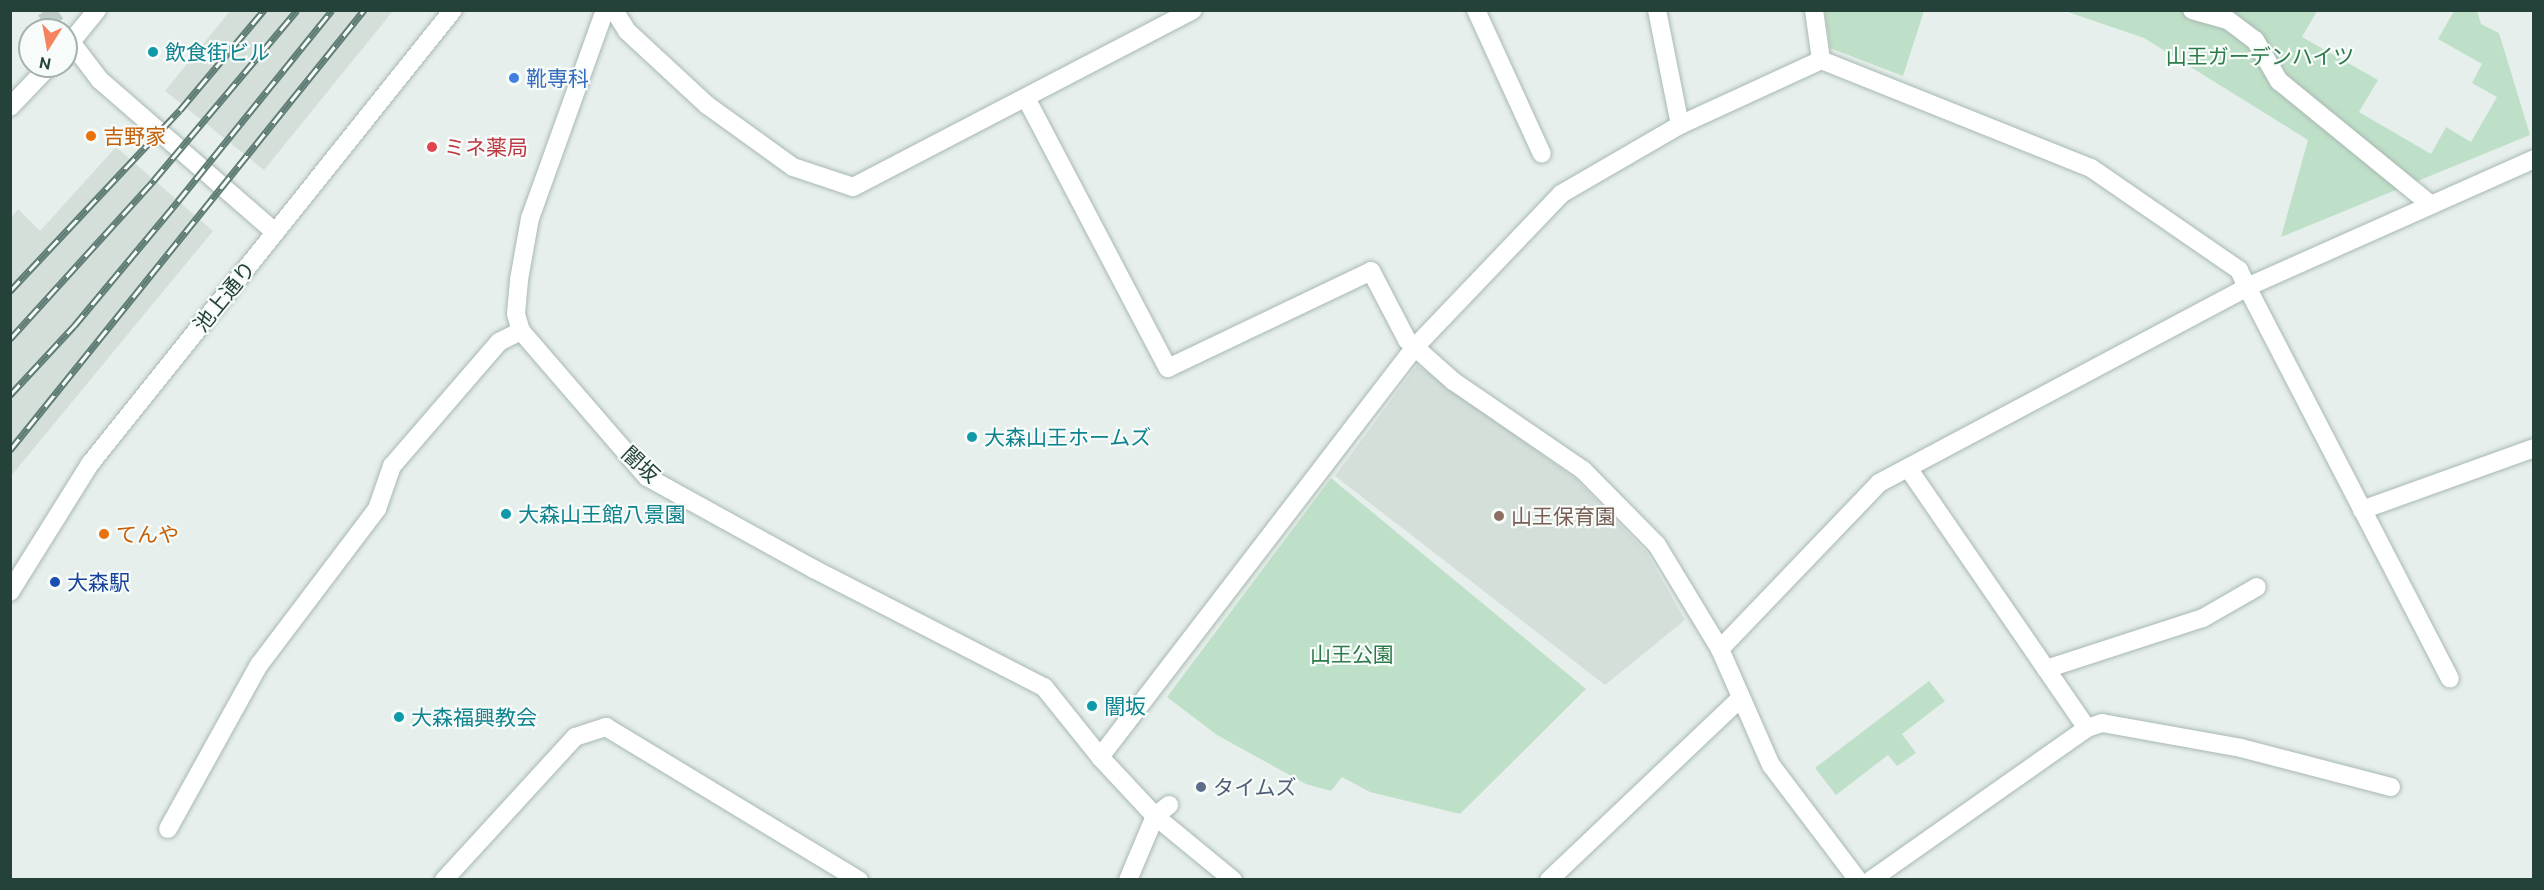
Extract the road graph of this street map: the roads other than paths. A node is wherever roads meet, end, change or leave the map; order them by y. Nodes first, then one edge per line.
1 (97, 10) edge
2 (453, 10) edge
3 (604, 10) edge
4 (614, 10) edge
5 (1193, 10) edge
6 (1476, 10) edge
7 (1657, 10) edge
8 (1814, 10) edge
9 (2192, 10) edge
10 (78, 33) edge
11 (78, 56) edge
12 (1821, 60) junction
13 (38, 78) edge
14 (1026, 98) junction
15 (10, 107) edge
16 (1680, 125) junction
17 (1542, 154) dead end
18 (2534, 159) edge
19 (2431, 205) junction
20 (275, 232) junction
21 (2247, 286) junction
22 (521, 331) junction
23 (1415, 347) junction
24 (2534, 448) edge
25 (1908, 468) junction
26 (2362, 510) junction
27 (2257, 587) dead end
28 (10, 592) edge
29 (1720, 649) junction
30 (2046, 669) junction
31 (2450, 679) dead end
32 (1741, 698) junction
33 (2087, 728) junction
34 (1100, 757) junction
35 (2391, 787) dead end
36 (1162, 811) junction
37 (168, 829) dead end
38 (444, 879) edge
39 (859, 879) edge
40 (1128, 879) edge
41 (1233, 879) edge
42 (1549, 879) edge
43 (1858, 879) edge
44 (1871, 879) edge

1 - 10 street
2 - 20 street, 池上通り
3 - 22 street
4 - 14 street
5 - 14 street
6 - 17 street
7 - 16 street
8 - 12 street
9 - 19 street
11 - 20 street
12 - 16 street
12 - 21 street
13 - 15 street
14 - 23 street
16 - 23 street
18 - 19 street
19 - 21 street
20 - 28 street, 池上通り
21 - 25 street
21 - 26 street
22 - 34 street, 闇坂
22 - 37 street
23 - 29 street
23 - 34 street
24 - 26 street
25 - 29 street
25 - 30 street
26 - 31 street
27 - 30 street
29 - 32 street
30 - 33 street
32 - 42 street
32 - 43 street
33 - 35 street
33 - 44 street
34 - 36 street, 闇坂
36 - 40 street
36 - 41 street, 闇坂
38 - 39 street

